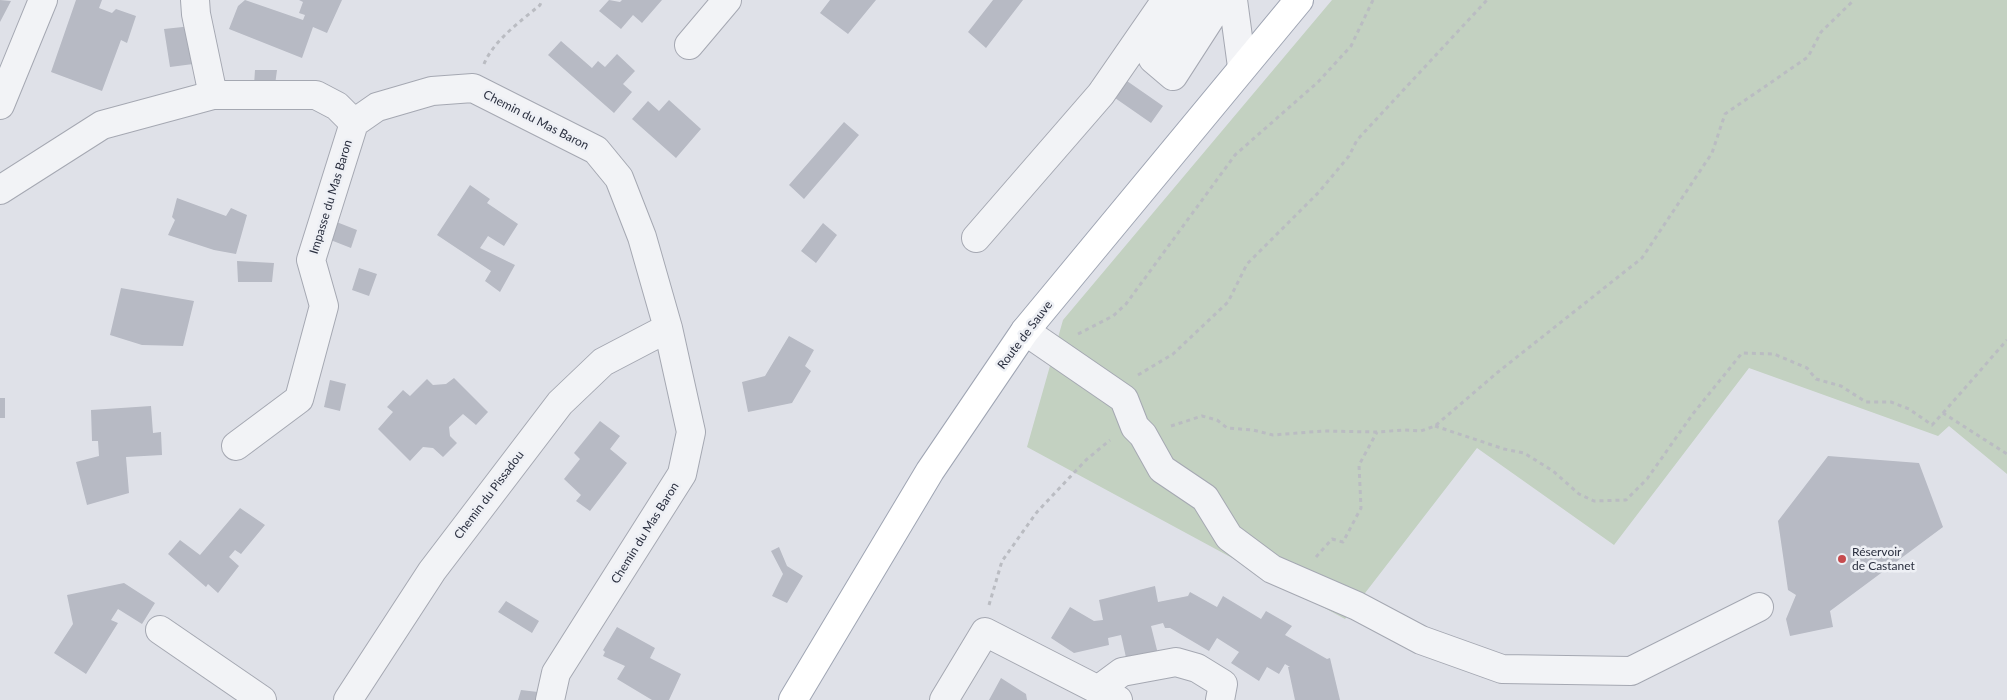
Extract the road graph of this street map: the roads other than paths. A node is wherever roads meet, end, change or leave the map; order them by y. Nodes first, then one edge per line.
1 (43, 0) edge
2 (195, 0) edge
3 (727, 0) edge
4 (1166, 0) edge
5 (1193, 0) edge
6 (1222, 0) edge
7 (1233, 0) edge
8 (1299, 0) edge
9 (689, 45) dead end
10 (1242, 67) junction
11 (213, 95) junction
12 (0, 105) edge
13 (354, 123) junction
14 (2, 180) edge
15 (976, 238) dead end
16 (668, 328) junction
17 (1025, 331) junction
18 (236, 446) dead end
19 (1759, 607) dead end
20 (160, 630) dead end
21 (1108, 694) edge
22 (262, 700) edge
23 (348, 700) edge
24 (550, 700) edge
25 (793, 700) edge
26 (944, 700) edge
27 (1220, 700) edge

1 - 12 street
2 - 11 street
3 - 9 street
4 - 15 street
5 - 6 street
7 - 10 street
8 - 10 main road, Route de Sauve
10 - 17 main road, Route de Sauve
11 - 13 street
11 - 14 street
13 - 16 street, Chemin du Mas Baron
13 - 18 street, Impasse du Mas Baron
16 - 23 street, Chemin du Pissadou
16 - 24 street, Chemin du Mas Baron
17 - 19 street
17 - 25 main road, Route de Sauve
20 - 22 street
21 - 26 street
21 - 27 street

